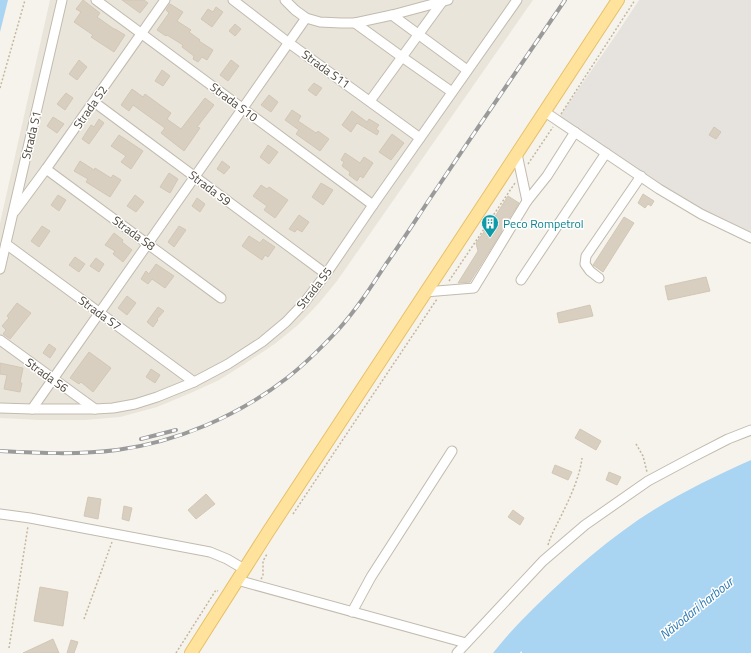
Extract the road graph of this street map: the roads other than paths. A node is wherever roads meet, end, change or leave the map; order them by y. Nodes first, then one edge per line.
1 (62, 0) edge
2 (96, 0) edge
3 (165, 0) edge
4 (233, 0) edge
5 (285, 0) edge
6 (517, 0) edge
7 (618, 0) edge
8 (445, 1) edge
9 (392, 15) junction
10 (306, 18) junction
11 (355, 23) junction
12 (142, 34) junction
13 (418, 35) junction
14 (289, 43) junction
15 (402, 58) junction
16 (467, 70) junction
17 (452, 92) junction
18 (370, 101) junction
19 (94, 102) junction
20 (243, 109) junction
21 (545, 112) junction
22 (575, 132) junction
23 (420, 138) junction
24 (606, 153) junction
25 (517, 154) junction
26 (46, 169) junction
27 (641, 176) junction
28 (195, 177) junction
29 (527, 201) junction
30 (373, 205) junction
31 (13, 213) junction
32 (751, 238) edge
33 (6, 244) junction
34 (148, 244) junction
35 (0, 269) edge
36 (326, 274) junction
37 (599, 278) dead end
38 (521, 280) dead end
39 (425, 292) junction
40 (221, 298) dead end
41 (100, 313) junction
42 (0, 340) edge
43 (53, 379) junction
44 (194, 382) junction
45 (0, 408) edge
46 (32, 409) junction
47 (95, 409) junction
48 (751, 430) edge
49 (452, 451) dead end
50 (0, 514) edge
51 (244, 569) junction
52 (237, 580) junction
53 (352, 612) junction
54 (466, 643) junction
55 (191, 653) edge
56 (457, 653) edge

1 - 31 street, Strada S1
2 - 12 street, Strada S10
3 - 12 street, Strada S2
4 - 14 street, Strada S11
5 - 10 street
6 - 16 street, Strada S5
7 - 21 main road
8 - 9 street
8 - 13 street
9 - 11 street
9 - 13 street
10 - 11 street
10 - 14 street
11 - 15 street
12 - 19 street, Strada S2
12 - 20 street, Strada S10
13 - 15 street
13 - 16 street
14 - 18 street, Strada S11
14 - 20 street
15 - 17 street
15 - 18 street
16 - 17 street, Strada S5
17 - 23 street, Strada S5
18 - 23 street, Strada S11
19 - 26 street, Strada S2
19 - 28 street, Strada S9
20 - 28 street
20 - 30 street, Strada S10
21 - 22 street
21 - 25 main road
22 - 24 street
22 - 29 street
23 - 30 street, Strada S5
24 - 27 street
24 - 38 street
25 - 29 street
25 - 39 main road
26 - 31 street, Strada S2
26 - 34 street, Strada S8
27 - 32 street
27 - 37 street
28 - 34 street
28 - 36 street, Strada S9
29 - 39 street
30 - 36 street, Strada S5
31 - 33 street, Strada S1
33 - 35 street, Strada S1
33 - 41 street, Strada S7
34 - 40 street, Strada S8
34 - 41 street
36 - 44 street, Strada S5
39 - 51 main road
41 - 43 street
41 - 44 street, Strada S7
42 - 43 street, Strada S6
43 - 46 street
43 - 47 street, Strada S6
44 - 47 street, Strada S5
45 - 46 street, Strada S5
46 - 47 street, Strada S5
48 - 54 street
49 - 53 street
50 - 51 street
51 - 52 main road
52 - 53 street
52 - 55 main road
53 - 54 street
54 - 56 street

